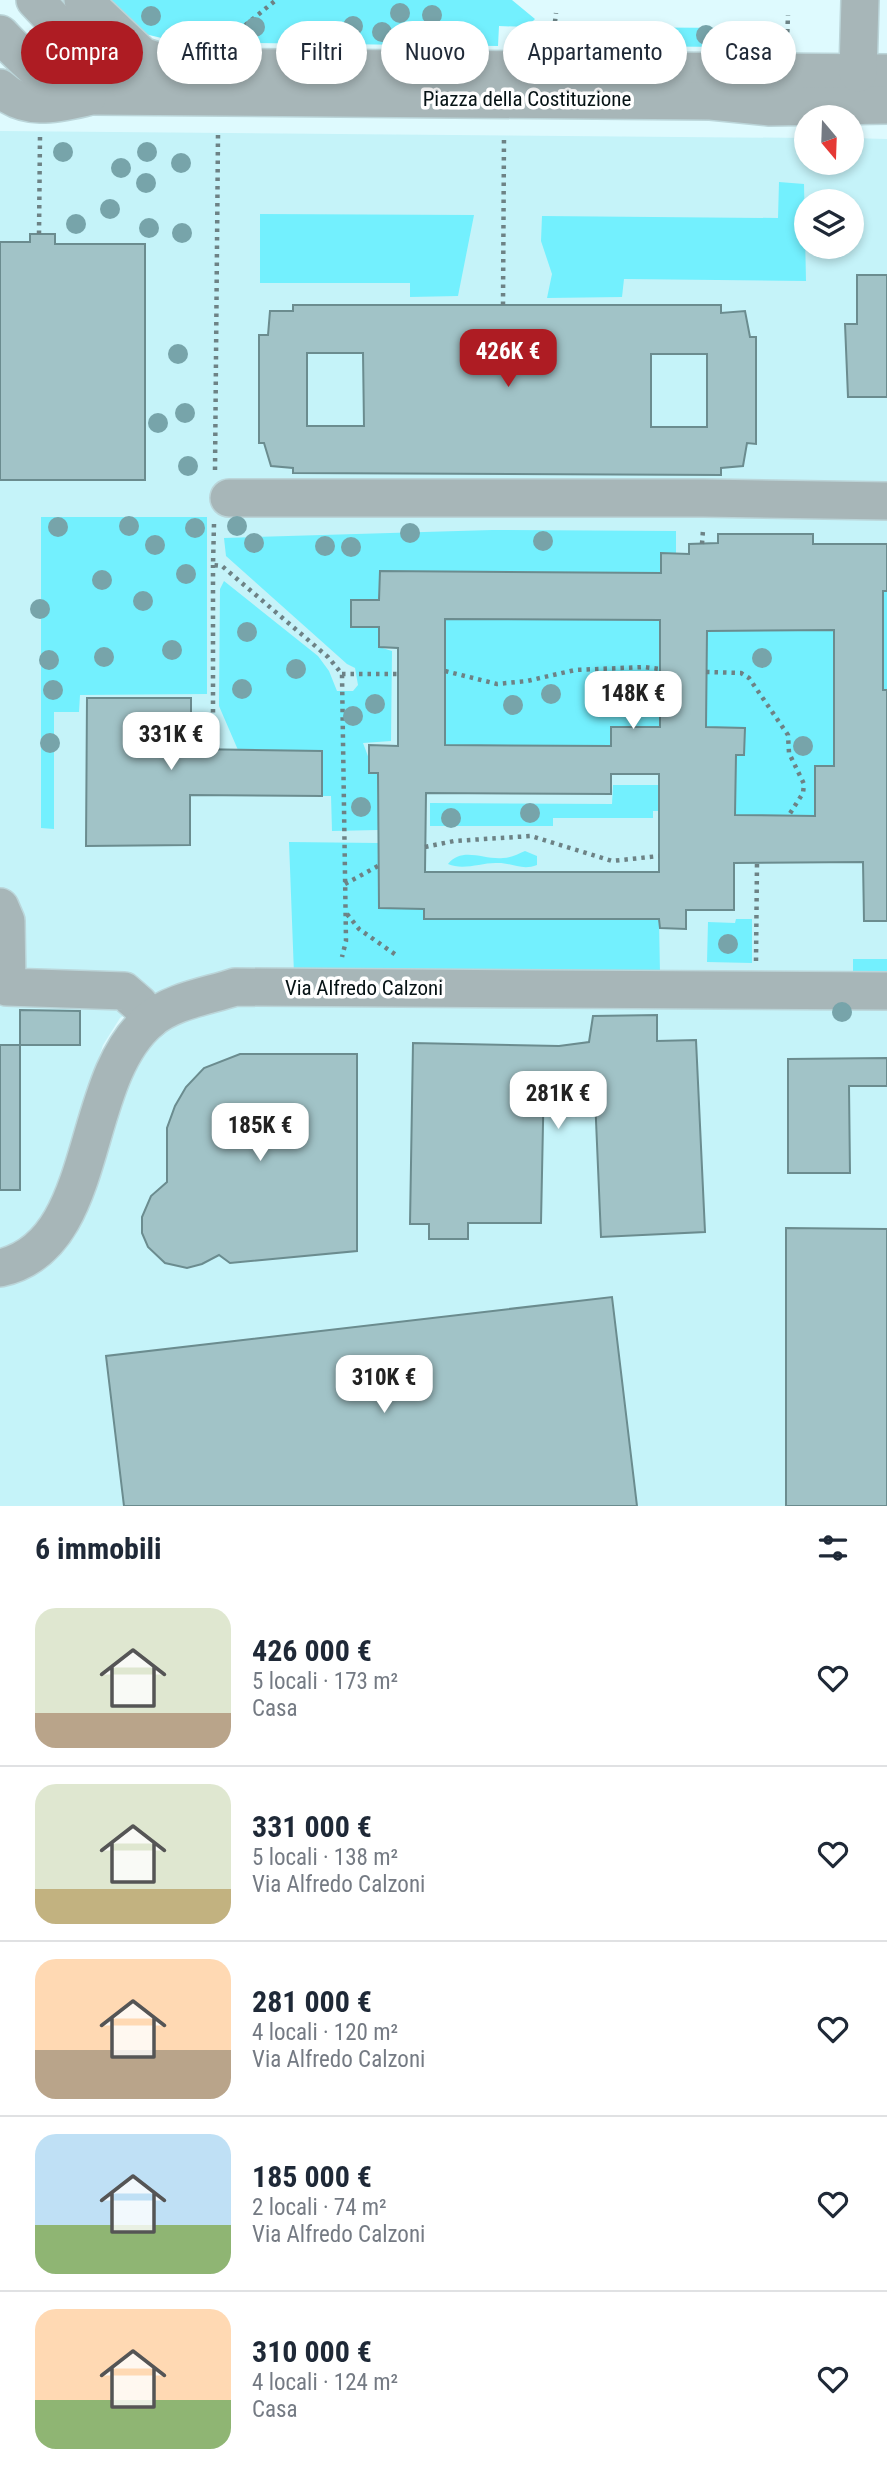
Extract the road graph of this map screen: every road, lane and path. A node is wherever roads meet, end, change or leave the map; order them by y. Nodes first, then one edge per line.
1 (35, 0) edge
2 (83, 0) edge
3 (276, 0) edge
4 (860, 0) edge
5 (556, 13) dead end
6 (788, 15) dead end
7 (51, 21) edge
8 (248, 21) edge
9 (555, 21) edge
10 (788, 21) edge
11 (0, 34) edge
12 (21, 54) edge
13 (873, 73) edge
14 (56, 84) edge
15 (83, 84) edge
16 (84, 84) edge
17 (116, 84) edge
18 (0, 88) edge
19 (887, 105) edge
20 (40, 131) dead end
21 (218, 133) dead end
22 (503, 135) dead end
23 (39, 234) dead end
24 (503, 305) dead end
25 (220, 497) junction
26 (887, 502) edge
27 (213, 565) junction
28 (660, 669) dead end
29 (445, 671) dead end
30 (706, 672) dead end
31 (342, 674) junction
32 (398, 674) dead end
33 (213, 721) dead end
34 (789, 815) dead end
35 (425, 847) dead end
36 (659, 856) dead end
37 (757, 863) dead end
38 (379, 866) dead end
39 (345, 884) junction
40 (346, 910) junction
41 (2, 930) edge
42 (333, 988) junction
43 (415, 988) junction
44 (755, 990) junction
45 (887, 991) edge
46 (150, 1020) junction
47 (0, 1268) edge

1 - 7 street
2 - 13 street, Piazza della Costituzione
3 - 8 path
4 - 13 street
5 - 9 path
6 - 10 path
11 - 12 street, Piazza della Costituzione
14 - 16 street, Piazza della Costituzione
15 - 18 street, Piazza della Costituzione
17 - 19 street, Piazza della Costituzione
20 - 23 path
21 - 25 path
22 - 24 path
25 - 26 street
25 - 27 path
27 - 31 path
27 - 33 path
28 - 29 path
30 - 34 path
31 - 32 path
31 - 39 path
35 - 36 path
37 - 44 path
38 - 39 path
39 - 40 path
40 - 42 path
40 - 43 path
41 - 46 street
42 - 43 street, Via Alfredo Calzoni
42 - 46 street, Via Alfredo Calzoni
43 - 44 street, Via Alfredo Calzoni
44 - 45 street, Via Alfredo Calzoni
46 - 47 street, Via Alfredo Calzoni

